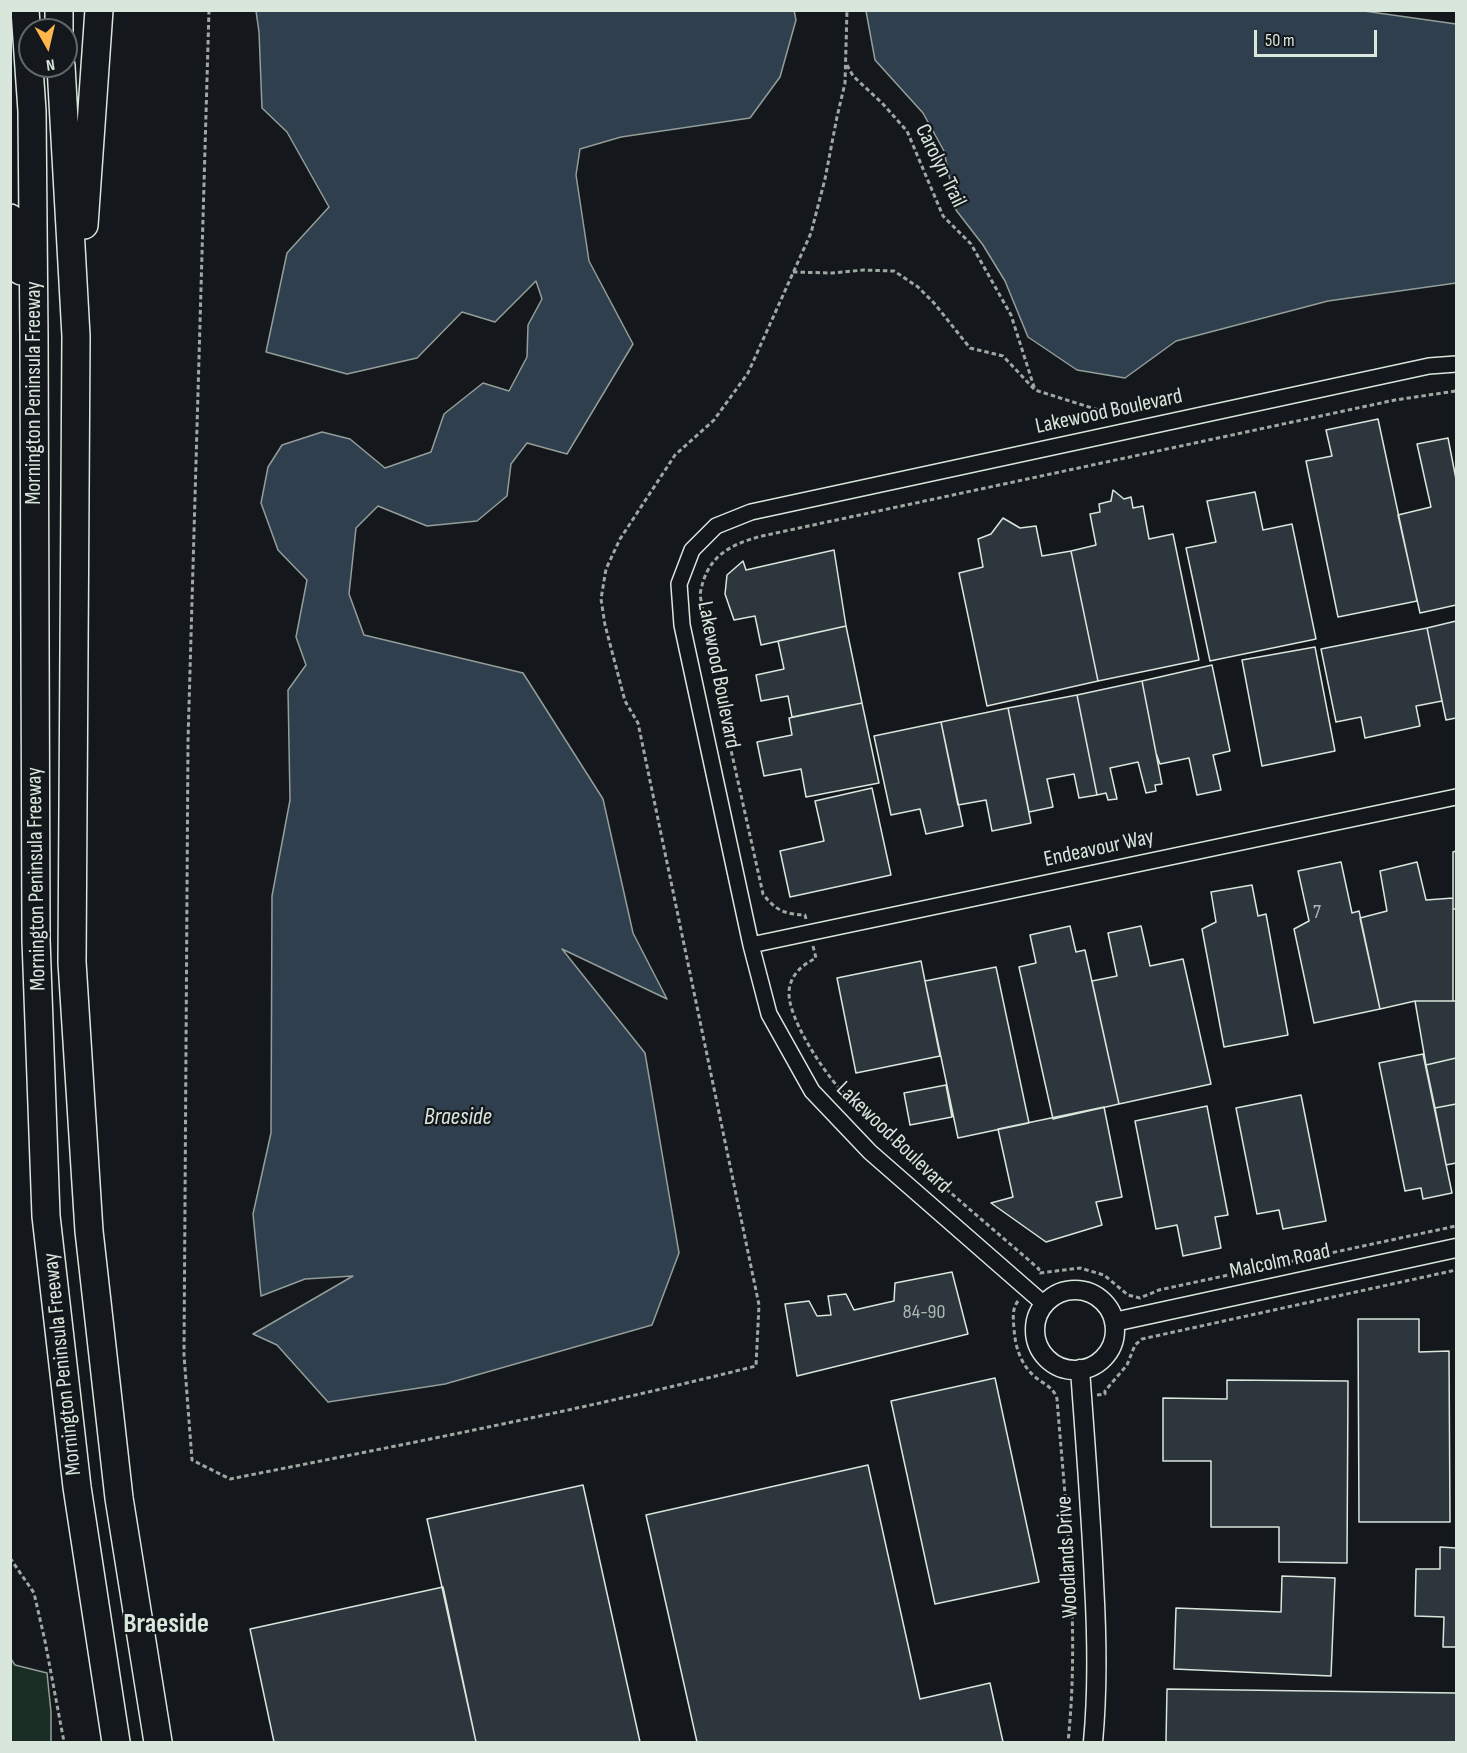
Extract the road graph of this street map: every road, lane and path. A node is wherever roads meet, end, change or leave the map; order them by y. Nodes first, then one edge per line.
1 (25, 10) edge
2 (99, 10) edge
3 (209, 10) edge
4 (847, 10) edge
5 (846, 63) junction
6 (62, 78) edge
7 (10, 218) edge
8 (793, 272) junction
9 (76, 336) junction
10 (34, 337) junction
11 (1456, 364) edge
12 (1035, 390) junction
13 (1456, 391) edge
14 (1105, 412) dead end
15 (1456, 797) edge
16 (810, 933) junction
17 (751, 945) junction
18 (1456, 1226) edge
19 (1456, 1248) edge
20 (1456, 1270) edge
21 (1027, 1289) junction
22 (1044, 1304) junction
23 (1114, 1322) junction
24 (1080, 1369) junction
25 (1082, 1396) junction
26 (1057, 1399) junction
27 (10, 1558) edge
28 (64, 1743) edge
29 (116, 1743) edge
30 (158, 1743) edge
31 (1068, 1743) edge
32 (1093, 1743) edge

1 - 10 highway, Mornington Peninsula Freeway
2 - 9 highway
3 - 8 path
4 - 5 path
5 - 8 path
5 - 12 path, Carolyn Trail
6 - 9 highway, Mornington Peninsula Freeway
7 - 10 highway
8 - 12 path
9 - 30 highway, Mornington Peninsula Freeway
10 - 29 highway, Mornington Peninsula Freeway
11 - 17 street, Lakewood Boulevard
12 - 14 path
13 - 16 path
15 - 16 street, Endeavour Way
16 - 17 street, Endeavour Way
16 - 18 path
17 - 21 street, Lakewood Boulevard
19 - 23 street, Malcolm Road
20 - 25 path
21 - 22 street, Lakewood Boulevard
21 - 26 path
22 - 23 street
22 - 24 street
23 - 24 street
24 - 25 street, Woodlands Drive
25 - 26 path
25 - 32 street, Woodlands Drive
26 - 31 path
27 - 28 path

